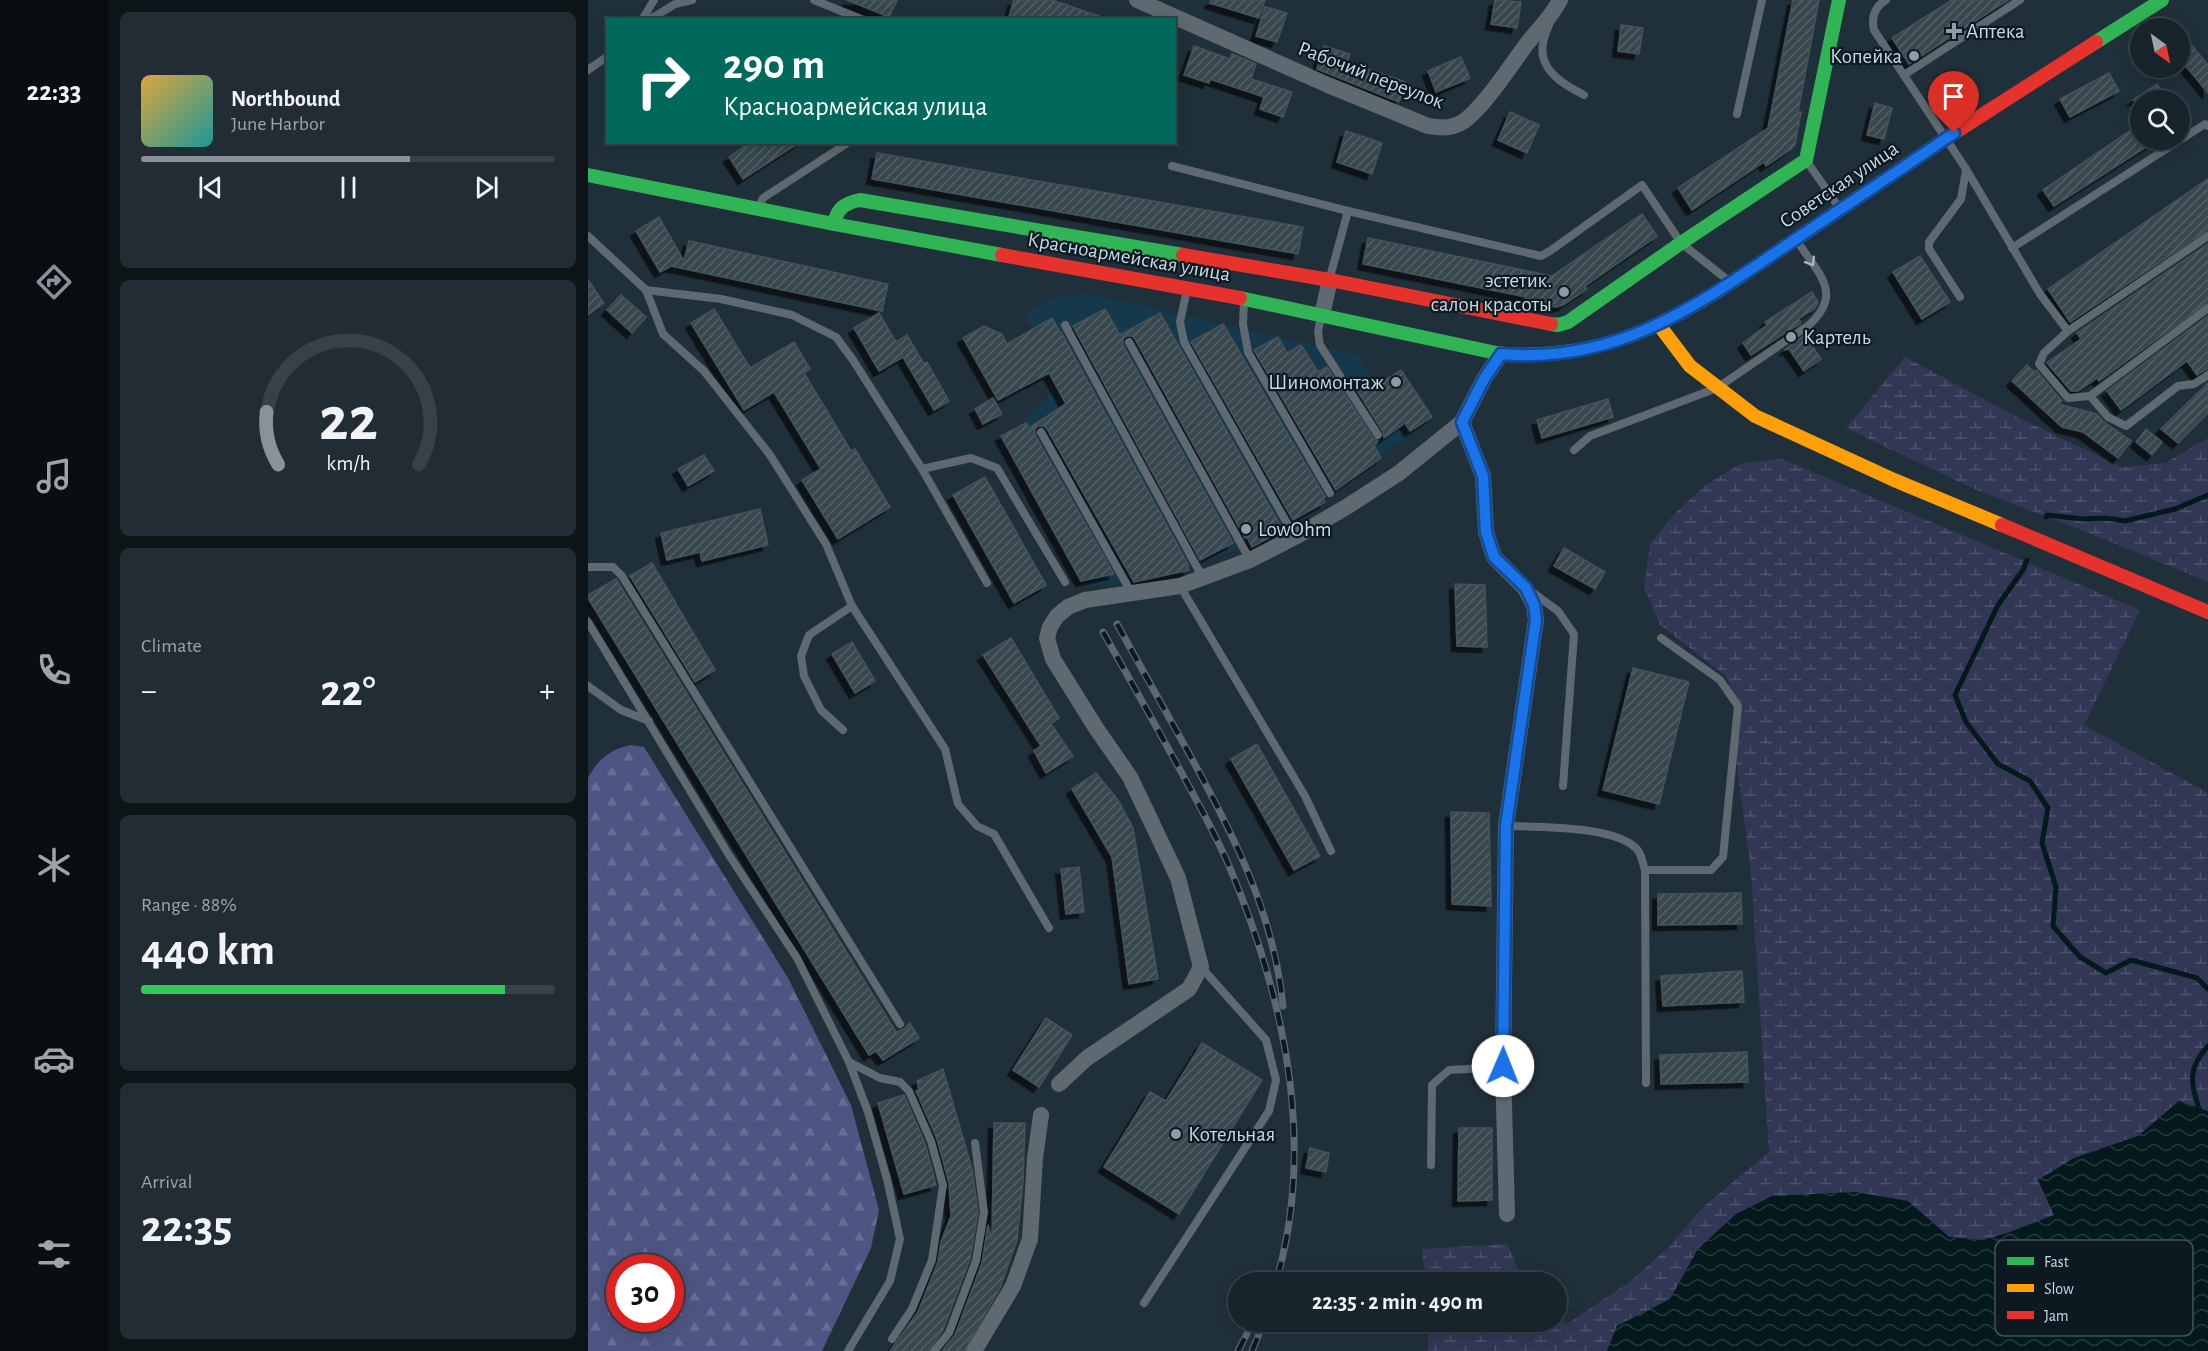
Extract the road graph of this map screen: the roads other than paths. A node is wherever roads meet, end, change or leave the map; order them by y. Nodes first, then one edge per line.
1 (654, 0) edge
2 (693, 0) edge
3 (814, 0) edge
4 (1137, 0) edge
5 (1560, 0) edge
6 (1762, 0) edge
7 (1839, 0) edge
8 (1886, 0) edge
9 (2020, 0) edge
10 (2162, 0) edge
11 (1552, 16) junction
12 (643, 18) edge
13 (652, 18) edge
14 (858, 18) edge
15 (606, 57) edge
16 (588, 70) edge
17 (1904, 75) junction
18 (1584, 95) dead end
19 (1737, 114) dead end
20 (2208, 126) edge
21 (1946, 139) junction
22 (846, 144) edge
23 (1806, 160) junction
24 (1172, 166) dead end
25 (1966, 169) junction
26 (588, 175) edge
27 (758, 209) junction
28 (1840, 209) junction
29 (1348, 211) junction
30 (834, 224) junction
31 (588, 236) edge
32 (2208, 236) edge
33 (1796, 239) junction
34 (1680, 243) junction
35 (2012, 248) junction
36 (1330, 279) junction
37 (1732, 283) junction
38 (1187, 288) junction
39 (646, 290) junction
40 (1960, 297) dead end
41 (1244, 299) junction
42 (2208, 308) edge
43 (1322, 315) junction
44 (1065, 325) dead end
45 (1659, 325) junction
46 (2068, 331) junction
47 (1129, 342) dead end
48 (1501, 354) junction
49 (2208, 375) edge
50 (1717, 388) junction
51 (2090, 396) junction
52 (1462, 422) junction
53 (1041, 432) dead end
54 (1378, 435) dead end
55 (1574, 450) dead end
56 (922, 469) junction
57 (1330, 493) dead end
58 (1295, 537) junction
59 (1250, 560) junction
60 (588, 567) edge
61 (1203, 578) junction
62 (1065, 582) dead end
63 (987, 584) dead end
64 (1180, 586) junction
65 (1526, 588) junction
66 (1131, 592) junction
67 (852, 606) junction
68 (2208, 612) edge
69 (588, 622) edge
70 (1661, 638) dead end
71 (588, 686) edge
72 (649, 721) junction
73 (843, 730) dead end
74 (1563, 786) dead end
75 (1506, 826) junction
76 (1331, 852) dead end
77 (1645, 870) junction
78 (1049, 928) dead end
79 (1201, 967) junction
80 (900, 1024) dead end
81 (849, 1062) junction
82 (1503, 1066) junction
83 (1646, 1083) dead end
84 (1059, 1084) dead end
85 (1041, 1116) dead end
86 (975, 1143) dead end
87 (1431, 1165) dead end
88 (1507, 1214) dead end
89 (1144, 1303) dead end
90 (892, 1339) dead end
91 (848, 1351) edge
92 (934, 1351) edge
93 (974, 1351) edge

1 - 12 lane
2 - 13 lane
3 - 14 lane
4 - 11 street, Рабочий переулок
5 - 11 street, Рабочий переулок
6 - 19 lane
7 - 23 street
8 - 17 lane
9 - 17 lane
10 - 21 street, Советская улица
11 - 18 lane
15 - 16 lane
17 - 21 lane
20 - 35 lane
21 - 25 lane
21 - 28 street, Советская улица
22 - 27 lane
23 - 28 lane
23 - 34 street
24 - 29 lane
25 - 35 lane
25 - 40 lane
26 - 27 street, Красноармейская улица
27 - 30 street, Красноармейская улица
28 - 33 street, Советская улица
29 - 34 lane
29 - 36 lane
30 - 36 street
30 - 38 street, Красноармейская улица
31 - 39 lane
32 - 46 lane
33 - 37 street, Советская улица
33 -> 50 lane
34 - 36 street
34 - 37 lane
35 - 46 lane
36 - 43 street
37 - 45 street, Советская улица
38 - 41 street, Красноармейская улица
38 - 58 lane
39 - 56 lane
39 - 67 lane
41 - 43 street, Красноармейская улица
41 - 57 lane
42 - 51 lane
43 - 48 street, Красноармейская улица
43 - 54 lane
44 - 61 lane
45 - 48 street, Красноармейская улица
45 - 50 street
46 - 51 lane
47 - 59 lane
48 - 52 street
49 - 51 lane
50 - 55 lane
50 - 68 street
52 - 58 street
52 - 65 street
53 - 66 lane
56 - 62 lane
56 - 63 lane
58 - 59 street
59 - 61 street
60 - 80 lane
61 - 64 street
64 - 66 street
64 - 76 lane
65 - 74 lane
65 - 75 street
66 - 79 street
67 - 73 lane
67 - 78 lane
69 - 72 lane
70 - 77 lane
71 - 72 lane
72 - 81 lane
75 - 77 lane
75 - 82 street
77 - 83 lane
79 - 84 street
79 - 89 lane
81 - 90 lane
81 - 91 lane
82 - 87 lane
82 - 88 street
85 - 93 street
86 - 92 lane

